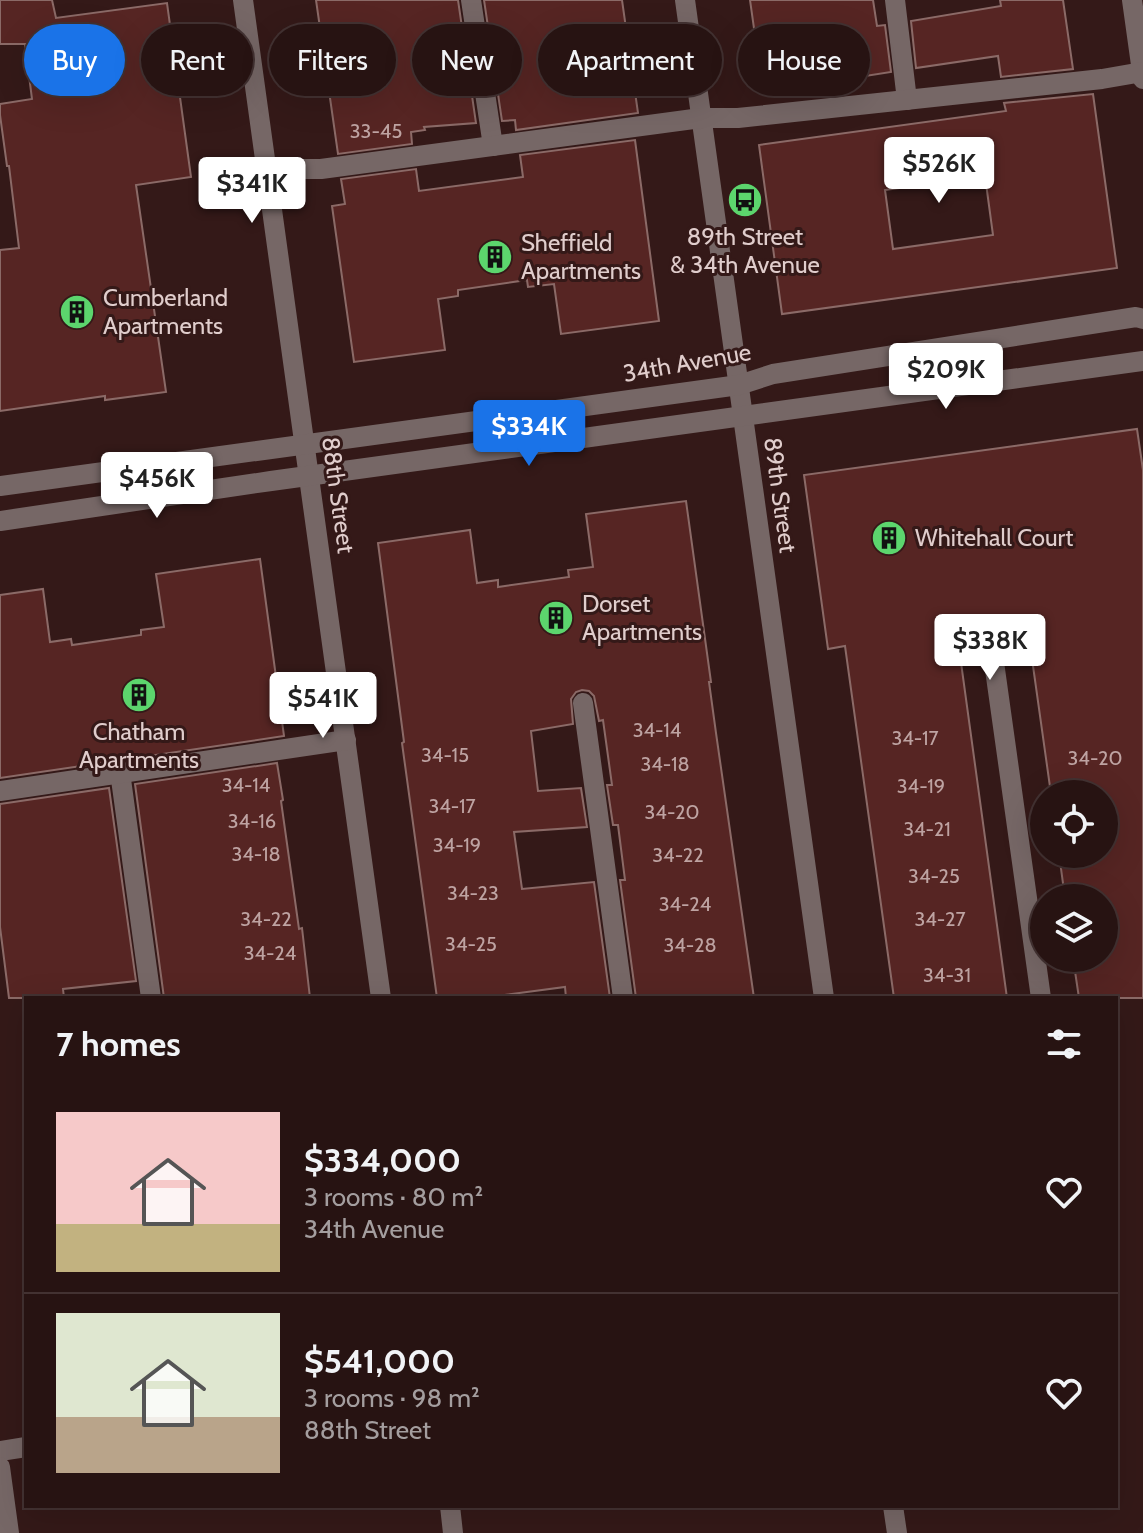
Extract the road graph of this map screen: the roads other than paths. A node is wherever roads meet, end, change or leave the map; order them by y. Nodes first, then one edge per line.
1 (243, 0) edge
2 (471, 0) edge
3 (685, 0) edge
4 (895, 0) edge
5 (1132, 0) edge
6 (1142, 72) edge
7 (1143, 79) edge
8 (907, 100) junction
9 (701, 118) junction
10 (493, 146) junction
11 (267, 169) junction
12 (1143, 319) edge
13 (1143, 361) edge
14 (739, 385) junction
15 (743, 417) junction
16 (305, 444) junction
17 (309, 476) junction
18 (0, 486) edge
19 (0, 521) edge
20 (992, 648) dead end
21 (583, 703) dead end
22 (346, 740) junction
23 (120, 772) junction
24 (0, 791) edge
25 (151, 996) edge
26 (381, 996) edge
27 (623, 996) edge
28 (824, 996) edge
29 (1041, 996) edge
30 (24, 1447) edge
31 (0, 1451) edge
32 (0, 1467) edge
33 (450, 1508) edge
34 (893, 1508) edge
35 (9, 1533) edge
36 (453, 1533) edge
37 (897, 1533) edge

1 - 11 street, 88th Street
2 - 10 street
3 - 9 street, 89th Street
4 - 8 street
5 - 6 street
6 - 7 street
6 - 8 street
8 - 9 street
9 - 10 street
9 - 14 street, 89th Street
10 - 11 street
11 - 16 street, 88th Street
12 - 14 street, 34th Avenue
13 - 15 street
14 - 15 street, 89th Street
14 - 16 street, 34th Avenue
15 - 17 street
15 - 28 street, 89th Street
16 - 17 street, 88th Street
16 - 18 street, 34th Avenue
17 - 19 street
17 - 22 street, 88th Street
20 - 29 street
21 - 27 street
22 - 23 street
22 - 26 street, 88th Street
23 - 24 street
23 - 25 street
30 - 31 street
32 - 35 street
33 - 36 street
34 - 37 street

